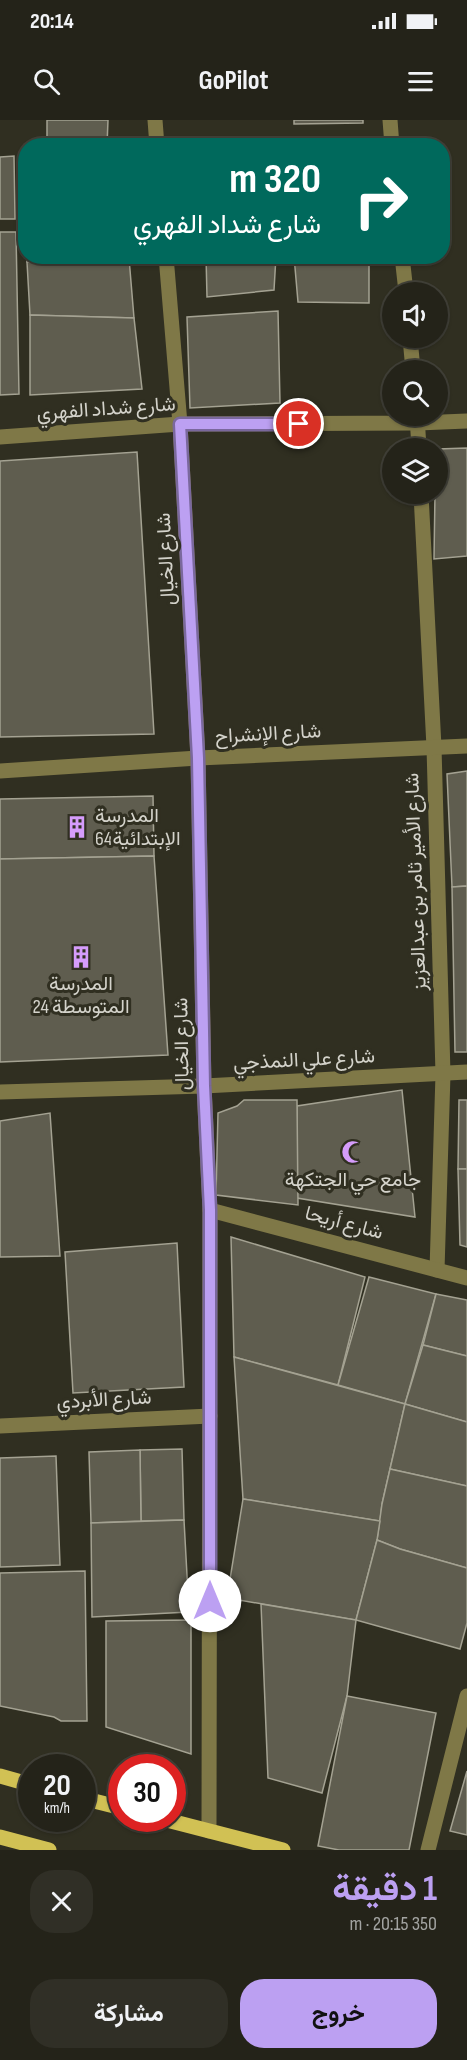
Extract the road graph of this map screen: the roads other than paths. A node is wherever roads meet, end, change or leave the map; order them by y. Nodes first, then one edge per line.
1 (154, 120) edge
2 (390, 120) edge
3 (156, 138) edge
4 (391, 138) edge
5 (167, 264) edge
6 (403, 264) edge
7 (405, 282) edge
8 (382, 420) edge
9 (448, 420) edge
10 (467, 421) edge
11 (180, 424) junction
12 (0, 437) edge
13 (422, 504) edge
14 (467, 746) edge
15 (434, 747) junction
16 (198, 758) junction
17 (0, 771) edge
18 (467, 1072) edge
19 (443, 1074) junction
20 (204, 1086) junction
21 (0, 1092) edge
22 (210, 1210) junction
23 (437, 1270) junction
24 (467, 1278) edge
25 (210, 1416) junction
26 (0, 1426) edge
27 (467, 1696) edge
28 (0, 1776) edge
29 (18, 1781) edge
30 (186, 1825) edge
31 (209, 1831) junction
32 (0, 1837) edge
33 (49, 1850) edge
34 (283, 1850) edge
35 (428, 1850) edge

1 - 3 street
2 - 4 street
5 - 11 street, شارع الخيال
6 - 7 street
8 - 11 street, شارع شداد الفهري
9 - 10 street, شارع شداد الفهري
11 - 12 street, شارع شداد الفهري
11 - 16 street, شارع الخيال
13 - 15 street, شارع الأمير ثامر بن عبدالعزيز
14 - 15 street, شارع الإنشراح
15 - 16 street, شارع الإنشراح
15 - 19 street, شارع الأمير ثامر بن عبدالعزيز
16 - 17 street, شارع الإنشراح
16 - 20 street, شارع الخيال
18 - 19 street, شارع علي النمذجي
19 - 20 street, شارع علي النمذجي
19 - 23 street, شارع الأمير ثامر بن عبدالعزيز
20 - 21 street, شارع علي النمذجي
20 - 22 street, شارع الخيال
22 - 23 street, شارع أريحا
22 - 25 street, شارع الخيال
23 - 24 street, شارع أريحا
25 - 26 street, شارع الأبردي
25 - 31 street, شارع الخيال
27 - 35 street
28 - 29 main road
30 - 31 main road
31 - 34 main road
32 - 33 main road

